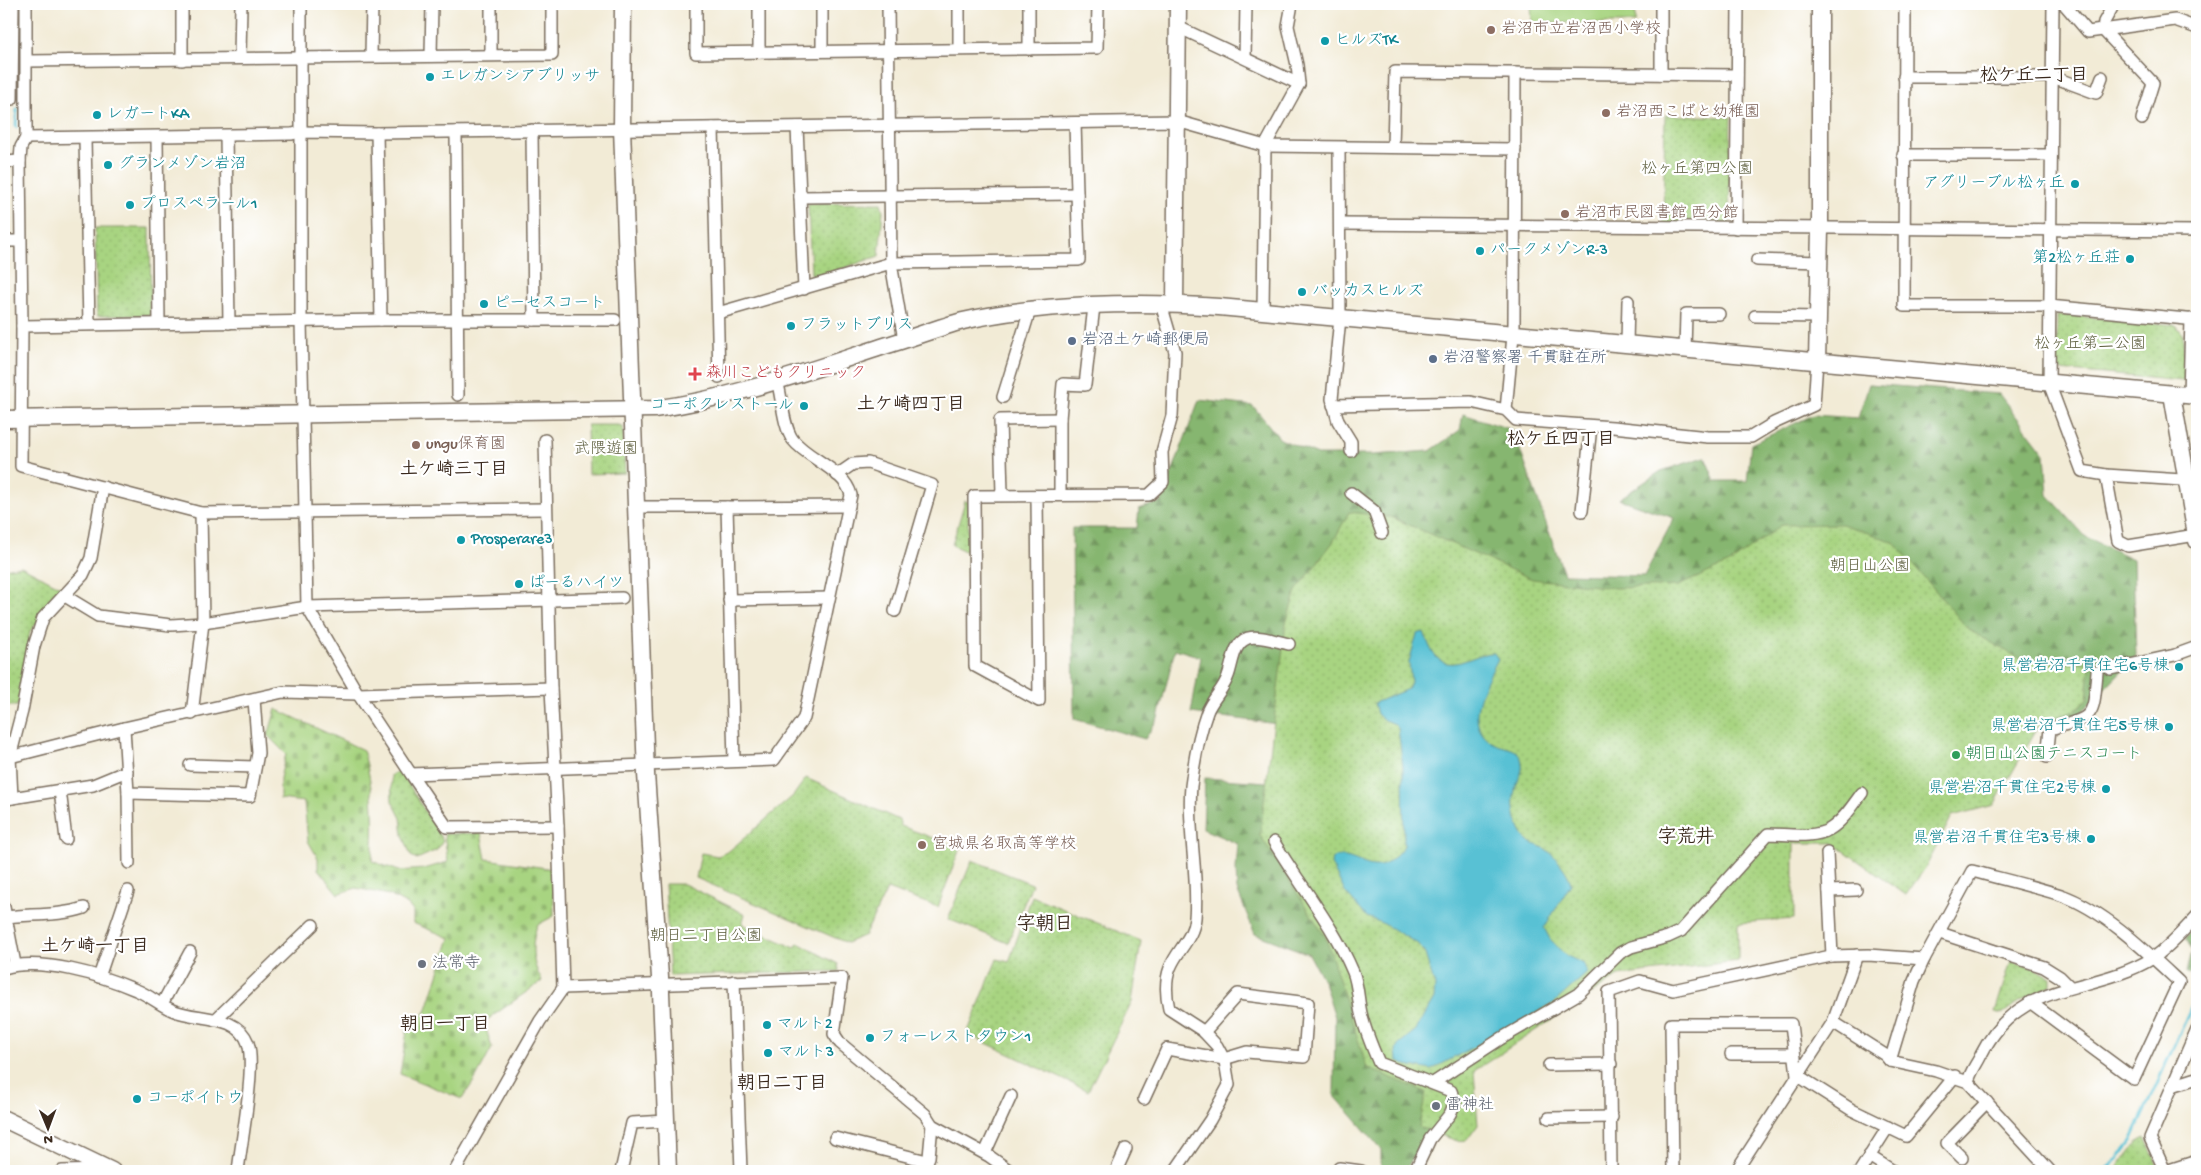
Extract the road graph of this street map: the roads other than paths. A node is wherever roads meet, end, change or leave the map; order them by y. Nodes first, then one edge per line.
1 (13, 4) edge
2 (26, 4) edge
3 (182, 4) edge
4 (241, 4) edge
5 (301, 4) edge
6 (372, 4) edge
7 (432, 4) edge
8 (491, 4) edge
9 (552, 4) edge
10 (623, 4) edge
11 (696, 4) edge
12 (759, 4) edge
13 (822, 4) edge
14 (888, 4) edge
15 (959, 4) edge
16 (1029, 4) edge
17 (1098, 4) edge
18 (1178, 4) edge
19 (1246, 4) edge
20 (1292, 4) edge
21 (1661, 4) edge
22 (1738, 4) edge
23 (1820, 4) edge
24 (1905, 4) edge
25 (2053, 4) edge
26 (2064, 4) edge
27 (2114, 4) edge
28 (1178, 27) junction
29 (2197, 28) edge
30 (2103, 30) junction
31 (8, 43) edge
32 (1028, 49) junction
33 (822, 50) junction
34 (888, 50) junction
35 (959, 50) junction
36 (758, 52) junction
37 (491, 55) junction
38 (371, 56) junction
39 (431, 56) junction
40 (240, 57) junction
41 (300, 57) junction
42 (1245, 58) junction
43 (182, 60) junction
44 (27, 61) junction
45 (1515, 74) junction
46 (1661, 74) junction
47 (1737, 75) junction
48 (1904, 77) junction
49 (2053, 77) junction
50 (2102, 77) dead end
51 (1299, 84) junction
52 (8, 99) edge
53 (25, 100) junction
54 (2142, 119) dead end
55 (1177, 121) junction
56 (1075, 123) junction
57 (888, 125) junction
58 (797, 127) junction
59 (622, 128) junction
60 (713, 128) junction
61 (532, 130) junction
62 (301, 132) junction
63 (456, 132) junction
64 (378, 133) junction
65 (226, 136) junction
66 (157, 137) junction
67 (26, 138) junction
68 (85, 139) junction
69 (1265, 146) junction
70 (1393, 147) junction
71 (1339, 148) junction
72 (1515, 149) junction
73 (1903, 155) junction
74 (2052, 155) junction
75 (4, 162) edge
76 (20, 162) junction
77 (1077, 194) junction
78 (890, 196) junction
79 (800, 198) junction
80 (1340, 224) junction
81 (1516, 226) junction
82 (1736, 228) junction
83 (1820, 230) junction
84 (1903, 230) junction
85 (2051, 232) junction
86 (2197, 232) edge
87 (4, 241) edge
88 (20, 241) junction
89 (1757, 260) dead end
90 (1819, 262) junction
91 (891, 263) junction
92 (804, 289) junction
93 (1628, 301) dead end
94 (1168, 304) junction
95 (1094, 306) junction
96 (2049, 306) junction
97 (1030, 310) junction
98 (1263, 311) junction
99 (718, 313) junction
100 (1719, 314) dead end
101 (1755, 316) dead end
102 (1818, 316) junction
103 (1340, 318) junction
104 (456, 319) junction
105 (381, 320) junction
106 (534, 320) junction
107 (615, 320) dead end
108 (2194, 320) edge
109 (301, 321) junction
110 (159, 323) junction
111 (229, 323) junction
112 (89, 324) junction
113 (22, 326) junction
114 (1514, 333) junction
115 (904, 340) junction
116 (1627, 344) junction
117 (1685, 350) junction
118 (1817, 361) junction
119 (719, 377) dead end
120 (776, 380) junction
121 (2050, 383) junction
122 (458, 394) dead end
123 (2172, 394) junction
124 (2193, 396) edge
125 (1003, 397) dead end
126 (1333, 405) junction
127 (633, 410) junction
128 (1506, 410) junction
129 (303, 416) junction
130 (4, 419) edge
131 (22, 419) junction
132 (1060, 419) junction
133 (1591, 426) junction
134 (545, 440) dead end
135 (1351, 451) dead end
136 (837, 475) junction
137 (2106, 475) junction
138 (2192, 481) edge
139 (103, 487) junction
140 (1352, 493) dead end
141 (1002, 494) junction
142 (1060, 495) junction
143 (1037, 496) junction
144 (849, 506) junction
145 (636, 507) junction
146 (727, 507) junction
147 (546, 510) junction
148 (304, 511) junction
149 (1582, 511) dead end
150 (201, 513) junction
151 (1382, 533) dead end
152 (2197, 538) edge
153 (65, 596) junction
154 (622, 598) dead end
155 (829, 598) junction
156 (549, 599) junction
157 (729, 600) junction
158 (307, 607) junction
159 (895, 611) dead end
160 (203, 623) junction
161 (1289, 644) dead end
162 (2197, 647) edge
163 (2111, 669) dead end
164 (2097, 672) dead end
165 (551, 688) junction
166 (358, 694) junction
167 (254, 699) junction
168 (192, 714) junction
169 (124, 728) junction
170 (10, 757) junction
171 (2047, 757) dead end
172 (734, 761) junction
173 (645, 764) junction
174 (190, 765) dead end
175 (255, 767) junction
176 (555, 768) junction
177 (127, 771) junction
178 (412, 774) junction
179 (60, 790) junction
180 (1862, 793) dead end
181 (128, 794) junction
182 (8, 799) edge
183 (558, 826) junction
184 (66, 839) dead end
185 (1274, 842) dead end
186 (1827, 853) dead end
187 (129, 862) dead end
188 (1856, 890) dead end
189 (128, 891) dead end
190 (1829, 891) junction
191 (84, 908) dead end
192 (4, 910) edge
193 (2197, 916) edge
194 (314, 925) dead end
195 (1940, 933) junction
196 (190, 952) dead end
197 (1857, 955) junction
198 (1832, 956) junction
199 (2153, 957) junction
200 (1924, 959) junction
201 (10, 966) edge
202 (100, 977) junction
203 (734, 981) junction
204 (660, 984) junction
205 (2069, 986) junction
206 (562, 988) junction
207 (2030, 1002) junction
208 (162, 1004) junction
209 (215, 1020) junction
210 (1833, 1022) junction
211 (2197, 1029) edge
212 (1204, 1032) junction
213 (1730, 1054) dead end
214 (1793, 1054) junction
215 (1224, 1059) junction
216 (1890, 1061) junction
217 (1611, 1064) junction
218 (1549, 1065) dead end
219 (1797, 1075) junction
220 (1955, 1076) junction
221 (2197, 1078) edge
222 (1968, 1082) junction
223 (1433, 1083) junction
224 (2172, 1086) junction
225 (1011, 1096) dead end
226 (1144, 1099) dead end
227 (1987, 1102) junction
228 (1612, 1117) junction
229 (1550, 1118) dead end
230 (4, 1119) edge
231 (666, 1121) junction
232 (932, 1125) junction
233 (1888, 1127) junction
234 (835, 1138) dead end
235 (1126, 1149) dead end
236 (985, 1154) junction
237 (1869, 1156) junction
238 (1962, 1158) dead end
239 (2197, 1161) edge
240 (925, 1166) edge
241 (62, 1171) edge
242 (80, 1171) edge
243 (111, 1171) edge
244 (238, 1171) edge
245 (455, 1171) edge
246 (621, 1171) edge
247 (668, 1171) edge
248 (742, 1171) edge
249 (1010, 1171) edge
250 (1116, 1171) edge
251 (1175, 1171) edge
252 (1339, 1171) edge
253 (1361, 1171) edge
254 (1415, 1171) edge
255 (1611, 1171) edge
256 (1674, 1171) edge
257 (1736, 1171) edge
258 (1860, 1171) edge
259 (1893, 1171) edge
260 (2050, 1171) edge
261 (2165, 1171) edge

1 - 31 street
2 - 44 street
3 - 43 street
4 - 40 street
5 - 41 street
6 - 38 street
7 - 39 street
8 - 37 street
9 - 37 street
10 - 59 street
11 - 36 street
12 - 36 street
13 - 33 street
14 - 34 street
15 - 35 street
16 - 32 street
17 - 32 street
18 - 28 street
19 - 42 street
20 - 51 street
21 - 46 street
22 - 47 street
23 - 83 street
24 - 48 street
25 - 49 street
26 - 30 street
27 - 30 street
28 - 42 street
28 - 55 street
29 - 30 street
30 - 54 street
31 - 52 street
32 - 35 street
33 - 34 street
33 - 36 street
34 - 35 street
34 - 57 street
37 - 39 street
38 - 39 street
38 - 41 street
40 - 41 street
40 - 43 street
41 - 62 street
42 - 51 street
43 - 44 street
44 - 53 street
45 - 46 street
45 - 70 street
45 - 72 street
46 - 47 street
47 - 82 street
48 - 49 street
48 - 73 street
49 - 50 street
49 - 74 street
51 - 69 street
52 - 53 street
53 - 67 street
55 - 56 street
55 - 69 street
55 - 94 street
56 - 57 street
56 - 77 street
57 - 58 street
57 - 78 street
58 - 60 street
58 - 79 street
59 - 60 street
59 - 61 street
59 - 127 street
60 - 99 street
61 - 63 street
61 - 106 street
62 - 64 street
62 - 65 street
62 - 109 street
63 - 64 street
63 - 104 street
64 - 105 street
65 - 66 street
65 - 111 street
66 - 68 street
66 - 110 street
67 - 68 street
67 - 76 street
68 - 112 street
69 - 71 street
69 - 98 street
70 - 71 street
70 - 72 street
71 - 80 street
72 - 81 street
73 - 74 street
73 - 84 street
74 - 85 street
75 - 76 street
76 - 88 street
77 - 78 street
77 - 91 street
78 - 79 street
78 - 91 street
79 - 92 street
80 - 81 street
80 - 103 street
81 - 82 street
81 - 114 street
82 - 83 street
83 - 84 street
83 - 90 street
84 - 85 street
84 - 96 street
85 - 86 street
85 - 96 street
87 - 88 street
88 - 113 street
89 - 90 street
90 - 102 street
91 - 92 street
91 - 115 street
92 - 99 street
93 - 116 street
94 - 95 street
94 - 98 street
94 - 142 street
95 - 97 street
95 - 132 street
96 - 108 street
96 - 121 street
97 - 115 street
97 - 125 street
98 - 103 street
99 - 119 street
100 - 117 street
101 - 102 street
102 - 118 street
103 - 114 street
103 - 126 street
104 - 105 street
104 - 106 street
104 - 122 street
105 - 109 street
106 - 107 street
108 - 124 street
109 - 111 street
109 - 129 street
110 - 111 street
110 - 112 street
112 - 113 street
113 - 131 street
114 - 116 street
114 - 128 street
115 - 120 street
116 - 117 street
117 - 118 street
118 - 121 street
118 - 133 street
120 - 127 street
120 - 136 street
121 - 123 street
121 - 137 street
123 - 124 street
123 - 138 street
126 - 128 street
126 - 135 street
127 - 129 street
127 - 145 street
128 - 133 street
129 - 131 street
129 - 148 street
130 - 131 street
131 - 139 street
132 - 141 street
132 - 142 street
133 - 149 street
134 - 147 street
136 - 144 street
136 - 159 street
137 - 138 street
137 - 152 street
138 - 152 street
139 - 150 street
139 - 153 street
140 - 151 street
141 - 143 street
141 - 143 street
142 - 143 street
144 - 146 street
144 - 155 street
145 - 146 street
145 - 173 street
146 - 157 street
147 - 148 street
147 - 156 street
148 - 150 street
148 - 158 street
150 - 160 street
153 - 160 street
153 - 170 street
154 - 156 street
155 - 157 street
155 - 172 street
156 - 158 street
156 - 165 street
157 - 172 street
158 - 160 street
158 - 166 street
160 - 168 street
161 - 212 street
162 - 163 street
164 - 171 street
165 - 166 street
165 - 176 street
166 - 167 street
166 - 178 street
167 - 168 street
167 - 175 street
168 - 169 street
169 - 170 street
169 - 177 street
170 - 182 street
172 - 173 street
173 - 176 street
173 - 204 street
174 - 175 street
175 - 181 street
176 - 178 street
176 - 183 street
177 - 179 street
177 - 181 street
178 - 183 street
179 - 182 street
179 - 184 street
180 - 223 street
181 - 187 street
183 - 206 street
185 - 223 street
186 - 190 street
188 - 190 street
189 - 202 street
190 - 198 street
191 - 192 street
192 - 201 street
193 - 199 street
194 - 209 street
195 - 199 street
195 - 200 street
195 - 205 street
196 - 208 street
197 - 198 street
197 - 200 street
197 - 210 street
198 - 217 street
199 - 205 street
199 - 207 street
200 - 216 street
201 - 202 street
202 - 208 street
203 - 204 street
203 - 232 street
203 - 248 street
204 - 206 street
204 - 231 street
205 - 207 street
206 - 245 street
207 - 222 street
208 - 209 street
209 - 244 street
210 - 216 street
210 - 219 street
211 - 224 street
212 - 215 street
212 - 215 street
213 - 214 street
214 - 219 street
214 - 256 street
215 - 226 street
215 - 251 street
216 - 220 street
217 - 218 street
217 - 228 street
219 - 233 street
219 - 257 street
220 - 222 street
220 - 233 street
221 - 224 street
222 - 227 street
223 - 254 street
224 - 261 street
225 - 236 street
227 - 238 street
227 - 260 street
228 - 229 street
228 - 255 street
230 - 243 street
231 - 246 street
231 - 247 street
232 - 236 street
232 - 240 street
233 - 237 street
234 - 240 street
235 - 250 street
236 - 249 street
237 - 258 street
237 - 259 street
239 - 261 street
241 - 242 street
242 - 243 street
252 - 253 street

